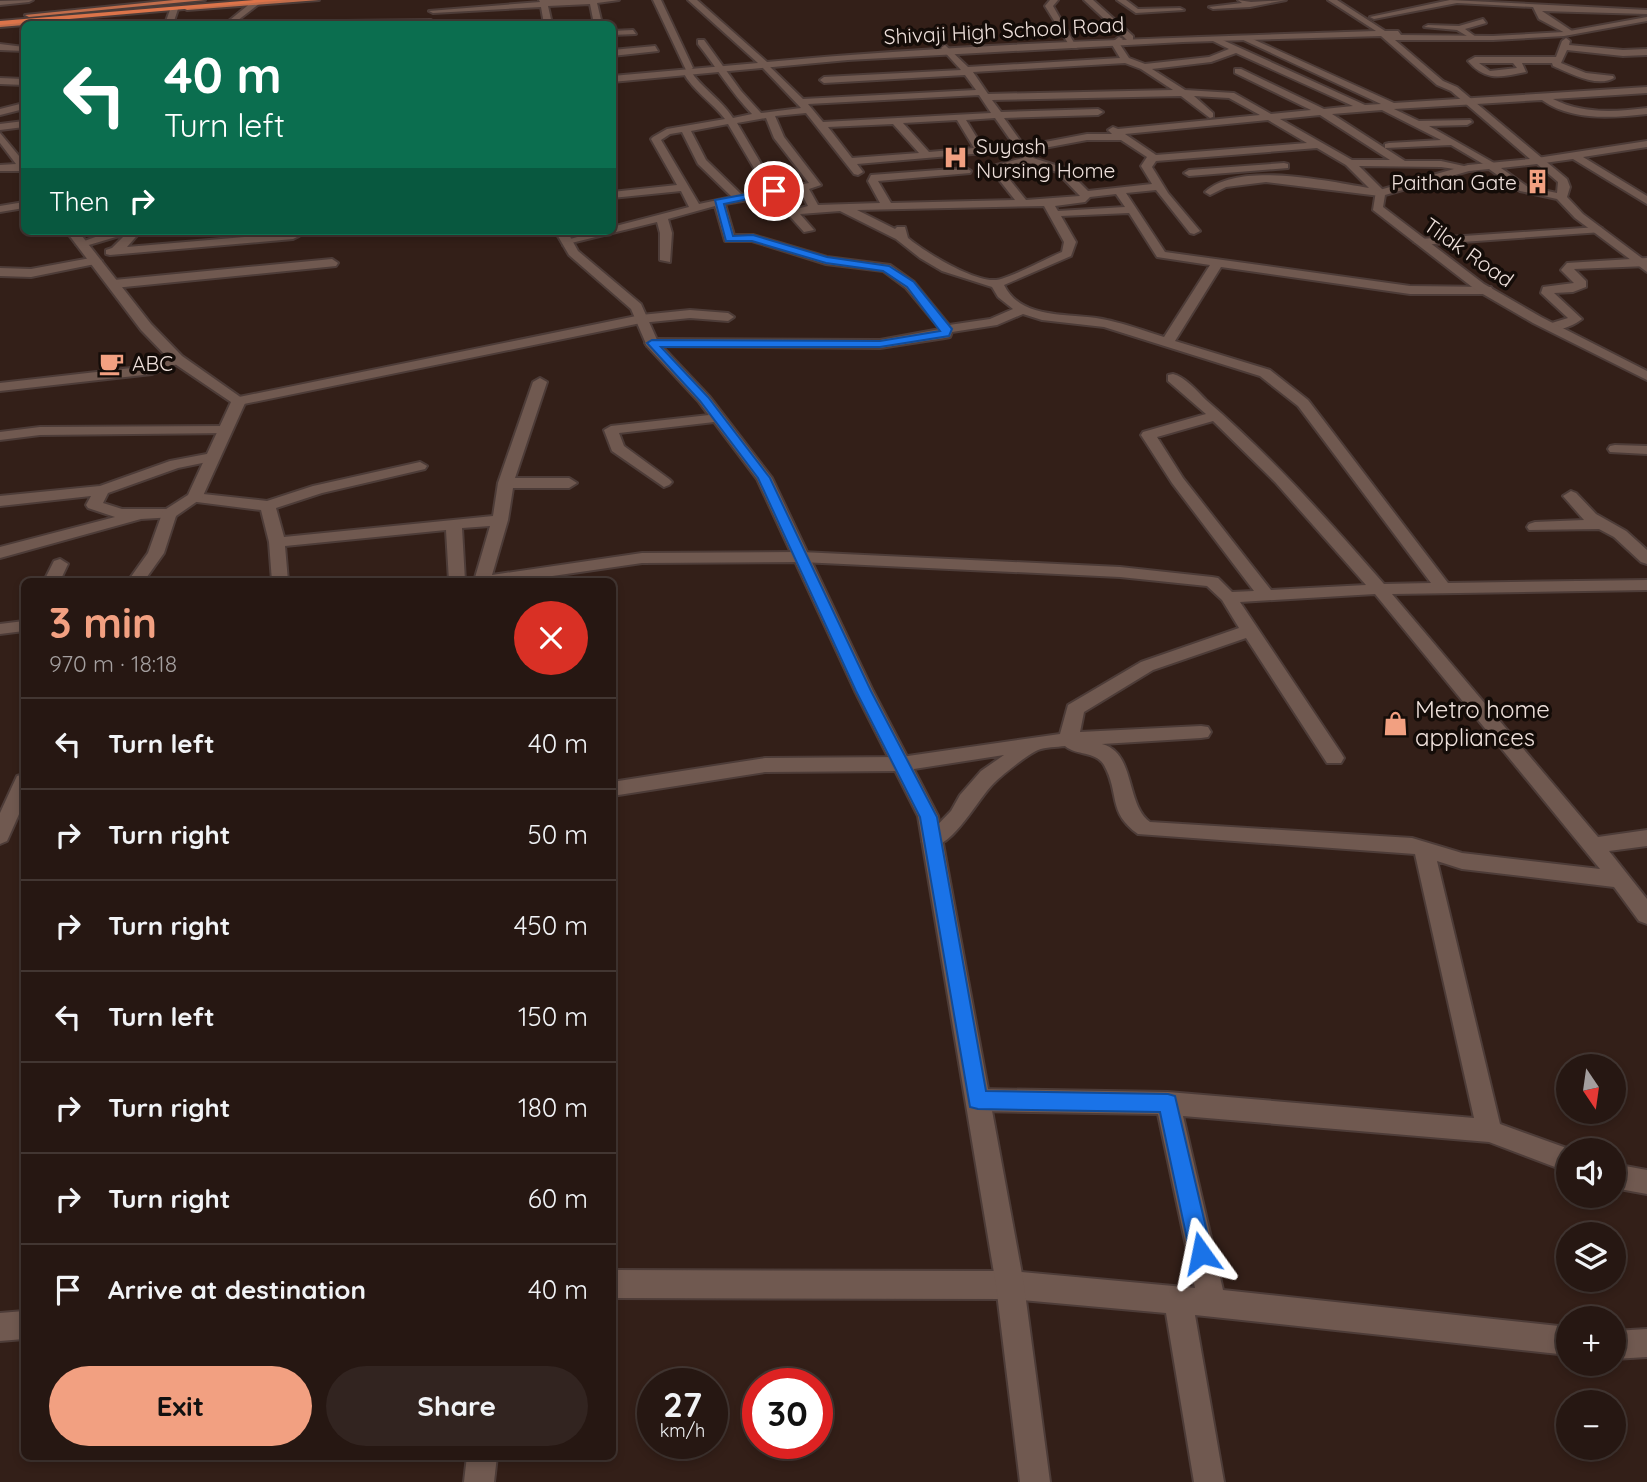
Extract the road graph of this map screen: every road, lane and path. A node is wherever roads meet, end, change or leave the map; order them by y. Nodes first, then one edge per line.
1 (29, 0) edge
2 (197, 0) edge
3 (208, 0) edge
4 (245, 0) edge
5 (283, 0) edge
6 (315, 0) edge
7 (433, 0) edge
8 (615, 0) edge
9 (657, 0) edge
10 (692, 0) edge
11 (1053, 0) edge
12 (1063, 0) edge
13 (1088, 0) edge
14 (1121, 0) edge
15 (1277, 0) edge
16 (1332, 0) edge
17 (1343, 0) edge
18 (1401, 0) edge
19 (1457, 0) edge
20 (1501, 1) edge
21 (593, 2) junction
22 (1246, 2) edge
23 (0, 3) edge
24 (544, 3) edge
25 (255, 4) junction
26 (1213, 7) dead end
27 (174, 9) junction
28 (1417, 9) junction
29 (1180, 10) dead end
30 (1554, 10) junction
31 (433, 11) junction
32 (1647, 12) edge
33 (1374, 17) junction
34 (1647, 19) edge
35 (0, 21) edge
36 (170, 21) edge
37 (233, 21) edge
38 (431, 21) edge
39 (547, 21) edge
40 (597, 21) edge
41 (1483, 21) dead end
42 (1647, 25) edge
43 (1428, 27) dead end
44 (1459, 28) junction
45 (633, 32) dead end
46 (616, 33) edge
47 (1393, 35) junction
48 (1472, 37) junction
49 (1130, 38) junction
50 (1243, 38) junction
51 (1213, 39) junction
52 (1117, 41) junction
53 (1566, 41) junction
54 (701, 42) dead end
55 (1073, 44) junction
56 (0, 47) edge
57 (21, 49) edge
58 (655, 49) dead end
59 (947, 50) junction
60 (1001, 50) junction
61 (1237, 50) junction
62 (1647, 52) edge
63 (616, 53) edge
64 (1126, 60) junction
65 (1515, 60) junction
66 (1557, 60) junction
67 (763, 63) junction
68 (1073, 64) junction
69 (721, 67) junction
70 (1017, 67) junction
71 (1144, 67) junction
72 (688, 70) junction
73 (967, 71) junction
74 (1238, 71) dead end
75 (1081, 72) dead end
76 (1025, 76) dead end
77 (616, 77) edge
78 (1610, 78) dead end
79 (824, 80) dead end
80 (0, 81) edge
81 (21, 82) edge
82 (1212, 83) dead end
83 (1454, 89) junction
84 (1647, 90) edge
85 (1274, 91) junction
86 (1180, 93) junction
87 (1083, 94) junction
88 (985, 95) junction
89 (1231, 95) junction
90 (1545, 98) junction
91 (1468, 101) junction
92 (1243, 102) junction
93 (1172, 104) dead end
94 (1199, 104) junction
95 (804, 106) junction
96 (21, 107) edge
97 (1388, 107) junction
98 (1366, 108) junction
99 (1647, 111) edge
100 (0, 112) edge
101 (1098, 112) junction
102 (1322, 112) junction
103 (764, 115) junction
104 (1000, 115) junction
105 (1210, 115) junction
106 (1160, 116) dead end
107 (960, 117) junction
108 (1267, 118) junction
109 (730, 119) junction
110 (897, 121) junction
111 (1467, 122) dead end
112 (1221, 123) junction
113 (21, 124) edge
114 (1418, 124) junction
115 (820, 125) junction
116 (0, 127) edge
117 (685, 128) junction
118 (1120, 134) junction
119 (2, 142) edge
120 (1452, 142) junction
121 (1647, 144) edge
122 (1317, 145) junction
123 (1389, 146) dead end
124 (1265, 149) junction
125 (926, 155) junction
126 (1026, 155) junction
127 (1152, 158) junction
128 (1577, 158) junction
129 (850, 161) junction
130 (1536, 161) junction
131 (21, 162) edge
132 (1350, 163) junction
133 (21, 164) edge
134 (1403, 164) junction
135 (1490, 164) junction
136 (1284, 166) junction
137 (0, 167) edge
138 (1468, 168) junction
139 (966, 171) dead end
140 (858, 172) dead end
141 (1189, 173) dead end
142 (1302, 181) junction
143 (961, 182) dead end
144 (898, 184) dead end
145 (1159, 187) junction
146 (683, 188) junction
147 (803, 188) junction
148 (1119, 190) junction
149 (774, 191) junction
150 (1210, 192) dead end
151 (968, 193) dead end
152 (1380, 193) junction
153 (1085, 194) junction
154 (616, 195) edge
155 (1561, 197) junction
156 (740, 199) junction
157 (1647, 201) edge
158 (719, 202) junction
159 (975, 203) junction
160 (1023, 203) junction
161 (21, 206) edge
162 (887, 206) junction
163 (841, 207) junction
164 (815, 208) junction
165 (1051, 208) junction
166 (0, 209) edge
167 (696, 209) junction
168 (1131, 210) junction
169 (662, 219) junction
170 (616, 230) edge
171 (808, 230) dead end
172 (1598, 230) junction
173 (1194, 231) dead end
174 (75, 235) edge
175 (118, 235) edge
176 (131, 235) edge
177 (553, 235) edge
178 (563, 235) edge
179 (596, 235) edge
180 (1420, 242) junction
181 (568, 243) junction
182 (82, 244) junction
183 (290, 248) edge
184 (116, 251) junction
185 (94, 258) junction
186 (666, 260) dead end
187 (331, 263) dead end
188 (1217, 264) junction
189 (1644, 264) edge
190 (0, 272) edge
191 (114, 284) junction
192 (997, 284) junction
193 (1487, 290) junction
194 (1022, 310) junction
195 (728, 317) dead end
196 (641, 319) junction
197 (1548, 326) junction
198 (146, 327) joint
199 (946, 329) junction
200 (652, 343) junction
201 (1167, 343) junction
202 (177, 359) junction
203 (1647, 376) edge
204 (1173, 378) dead end
205 (540, 382) dead end
206 (0, 387) edge
207 (239, 401) junction
208 (1217, 415) junction
209 (718, 418) junction
210 (225, 430) junction
211 (0, 436) edge
212 (1615, 449) dead end
213 (1647, 450) edge
214 (212, 457) junction
215 (420, 466) dead end
216 (664, 482) dead end
217 (506, 483) junction
218 (569, 483) dead end
219 (102, 490) junction
220 (1571, 496) dead end
221 (194, 498) junction
222 (0, 501) edge
223 (268, 506) junction
224 (149, 514) junction
225 (169, 514) junction
226 (500, 520) junction
227 (1601, 524) junction
228 (454, 525) junction
229 (1535, 527) dead end
230 (277, 542) junction
231 (0, 553) edge
232 (801, 557) junction
233 (1647, 559) edge
234 (60, 564) dead end
235 (53, 578) edge
236 (138, 578) edge
237 (280, 578) edge
238 (457, 578) edge
239 (484, 578) edge
240 (504, 578) edge
241 (1647, 585) edge
242 (1443, 588) junction
243 (1380, 589) junction
244 (1266, 595) junction
245 (1228, 597) junction
246 (21, 626) edge
247 (0, 629) edge
248 (1250, 630) junction
249 (1200, 732) dead end
250 (1069, 739) junction
251 (1034, 744) junction
252 (1334, 758) dead end
253 (901, 764) junction
254 (21, 788) edge
255 (616, 788) edge
256 (0, 836) edge
257 (1647, 838) edge
258 (932, 841) junction
259 (1594, 845) junction
260 (1424, 850) junction
261 (1620, 880) junction
262 (1647, 915) edge
263 (978, 1100) junction
264 (1168, 1103) junction
265 (1489, 1131) junction
266 (1556, 1156) edge
267 (1626, 1178) edge
268 (1647, 1182) edge
269 (616, 1284) edge
270 (1010, 1285) junction
271 (1178, 1300) junction
272 (1212, 1303) junction
273 (21, 1325) edge
274 (0, 1327) edge
275 (1556, 1340) edge
276 (1647, 1343) edge
277 (1626, 1344) edge
278 (482, 1460) edge
279 (479, 1482) edge
280 (1035, 1482) edge
281 (1209, 1482) edge

1 - 23 street
2 - 3 main road
2 - 35 main road
4 - 35 highway
5 - 35 highway
6 - 25 main road
7 - 31 street
8 - 21 street
9 - 72 street
10 - 67 street
11 - 12 street
11 - 55 street
13 - 49 street
14 - 29 street
15 - 22 street
16 - 47 street
17 - 33 street
18 - 28 street
19 - 20 street
19 - 28 street
20 - 30 street
21 - 24 street
21 - 40 street
22 - 26 street
24 - 31 street
24 - 39 street
25 - 27 main road
25 - 37 street
27 - 35 main road
27 - 36 street
28 - 33 street
30 - 32 street
30 - 53 street
31 - 38 street
33 - 47 street
34 - 53 street
41 - 44 street
42 - 53 street
43 - 44 street
44 - 48 street
45 - 46 street
47 - 48 street
47 - 49 street, Shivaji High School Road
47 - 50 street, Shivaji High School Road
47 - 53 street
47 - 83 street
47 - 83 street
48 - 53 street
49 - 52 street, Shivaji High School Road
50 - 51 street, Shivaji High School Road
50 - 97 street
51 - 52 street, Shivaji High School Road
51 - 61 street
52 - 55 street, Shivaji High School Road
52 - 64 street
53 - 62 street
53 - 66 street
54 - 69 street
55 - 59 street, Shivaji High School Road
55 - 60 street, Shivaji High School Road
56 - 57 street
58 - 63 street
59 - 60 street, Shivaji High School Road
59 - 67 street, Shivaji High School Road
59 - 73 street
60 - 70 street
61 - 71 street
61 - 98 street
64 - 68 street
64 - 71 street
65 - 65 street
65 - 66 street
66 - 78 street
67 - 69 street, Shivaji High School Road
67 - 95 street
68 - 70 street
68 - 75 street
69 - 72 street, Shivaji High School Road
69 - 103 street
70 - 73 street
70 - 76 street
71 - 86 street
72 - 77 street, Shivaji High School Road
72 - 109 street
73 - 79 street
73 - 88 street
74 - 85 street
80 - 81 street
82 - 89 street
83 - 91 street
84 - 90 street
85 - 89 street
85 - 102 street
86 - 87 street
86 - 89 street
86 - 94 street
87 - 88 street
87 - 101 street
88 - 95 street
88 - 104 street
89 - 92 street
90 - 91 street
90 - 99 street
91 - 97 street
91 - 130 street
92 - 94 street
92 - 108 street
93 - 94 street
94 - 105 street
95 - 103 street
95 - 115 street
96 - 100 street
97 - 98 street
97 - 114 street
98 - 102 street
101 - 104 street
101 - 118 street
102 - 108 street
102 - 134 street
103 - 109 street
103 - 147 street
104 - 107 street
104 - 126 street
105 - 106 street
105 - 112 street
107 - 110 street
107 - 125 street
108 - 112 street
108 - 122 street
109 - 117 street
109 - 149 street
110 - 115 street
110 - 125 street
111 - 114 street
112 - 118 street
113 - 116 street
114 - 120 street
115 - 129 street
117 - 146 street
117 - 156 street
118 - 126 street
118 - 127 street
119 - 131 street
120 - 123 street
120 - 135 street
121 - 128 street, Tilak Road
122 - 124 street
122 - 132 street
124 - 127 street
124 - 136 street
125 - 129 street
126 - 153 street
126 - 160 street
127 - 145 street
128 - 130 street, Tilak Road
128 - 157 street
129 - 140 street
130 - 135 street, Tilak Road
130 - 155 street
132 - 134 street
132 - 152 street
133 - 137 street
134 - 138 street
135 - 138 street, Tilak Road
135 - 155 street
136 - 141 street
136 - 142 street
138 - 152 street, Tilak Road
139 - 162 street
142 - 150 street
142 - 152 street
143 - 144 street
145 - 148 street
145 - 173 street
146 - 154 street
146 - 167 street
147 - 149 street
147 - 164 street
148 - 153 street
148 - 168 street
149 - 156 street
151 - 159 street
152 - 180 street, Tilak Road
153 - 165 street
155 - 172 street
156 - 158 street
158 - 167 street
158 - 199 street
159 - 160 street
159 - 162 street
160 - 165 street
161 - 166 street
162 - 163 street
163 - 164 street
163 - 192 street
164 - 171 street
165 - 168 street
165 - 192 street
167 - 169 street
168 - 188 street
169 - 170 street
169 - 186 street
172 - 180 street
172 - 189 street
174 - 182 street
175 - 182 street
176 - 184 street
177 - 196 street
178 - 181 street
179 - 181 street
180 - 193 street, Tilak Road
181 - 196 street
182 - 185 street
183 - 184 street
183 - 187 street
183 - 191 street
184 - 185 street
185 - 190 street
185 - 191 street
188 - 193 street
188 - 201 street
189 - 197 street
191 - 198 street
192 - 194 street
193 - 197 street, Tilak Road
194 - 199 street
194 - 201 street
195 - 196 street
196 - 200 street
196 - 207 street
197 - 203 street, Tilak Road
198 - 202 street
199 - 200 street
200 - 209 street
201 - 242 street
202 - 206 street
202 - 207 street
204 - 208 street
205 - 217 street
207 - 210 street
208 - 243 street
208 - 244 street
209 - 216 street
209 - 232 street
210 - 211 street
210 - 214 street
212 - 213 street
214 - 219 street
214 - 221 street
215 - 223 street
217 - 218 street
217 - 226 street
219 - 222 street
219 - 224 street
220 - 227 street
221 - 223 street
221 - 225 street
223 - 230 street
224 - 225 street
224 - 231 street
225 - 236 street
226 - 228 street
226 - 239 street
227 - 229 street
227 - 233 street
228 - 230 street
228 - 238 street
230 - 237 street
232 - 240 street
232 - 245 street
232 - 253 street
234 - 235 street
241 - 242 street
242 - 243 street
243 - 244 street
243 - 259 street
244 - 245 street
245 - 248 street
246 - 247 street
248 - 250 street
248 - 252 street
249 - 250 street
250 - 251 street
250 - 260 street
251 - 253 street
251 - 258 street
253 - 255 street
253 - 258 street
254 - 256 street
257 - 259 street
258 - 263 street
259 - 261 street
260 - 261 street
260 - 265 street
261 - 262 street
263 - 264 street
263 - 270 street
264 - 265 street
264 - 272 street
265 - 266 street
267 - 268 street
269 - 270 street
270 - 271 street
270 - 280 street
271 - 272 street
271 - 281 street
272 - 275 street
273 - 274 street
276 - 277 street
278 - 279 street

